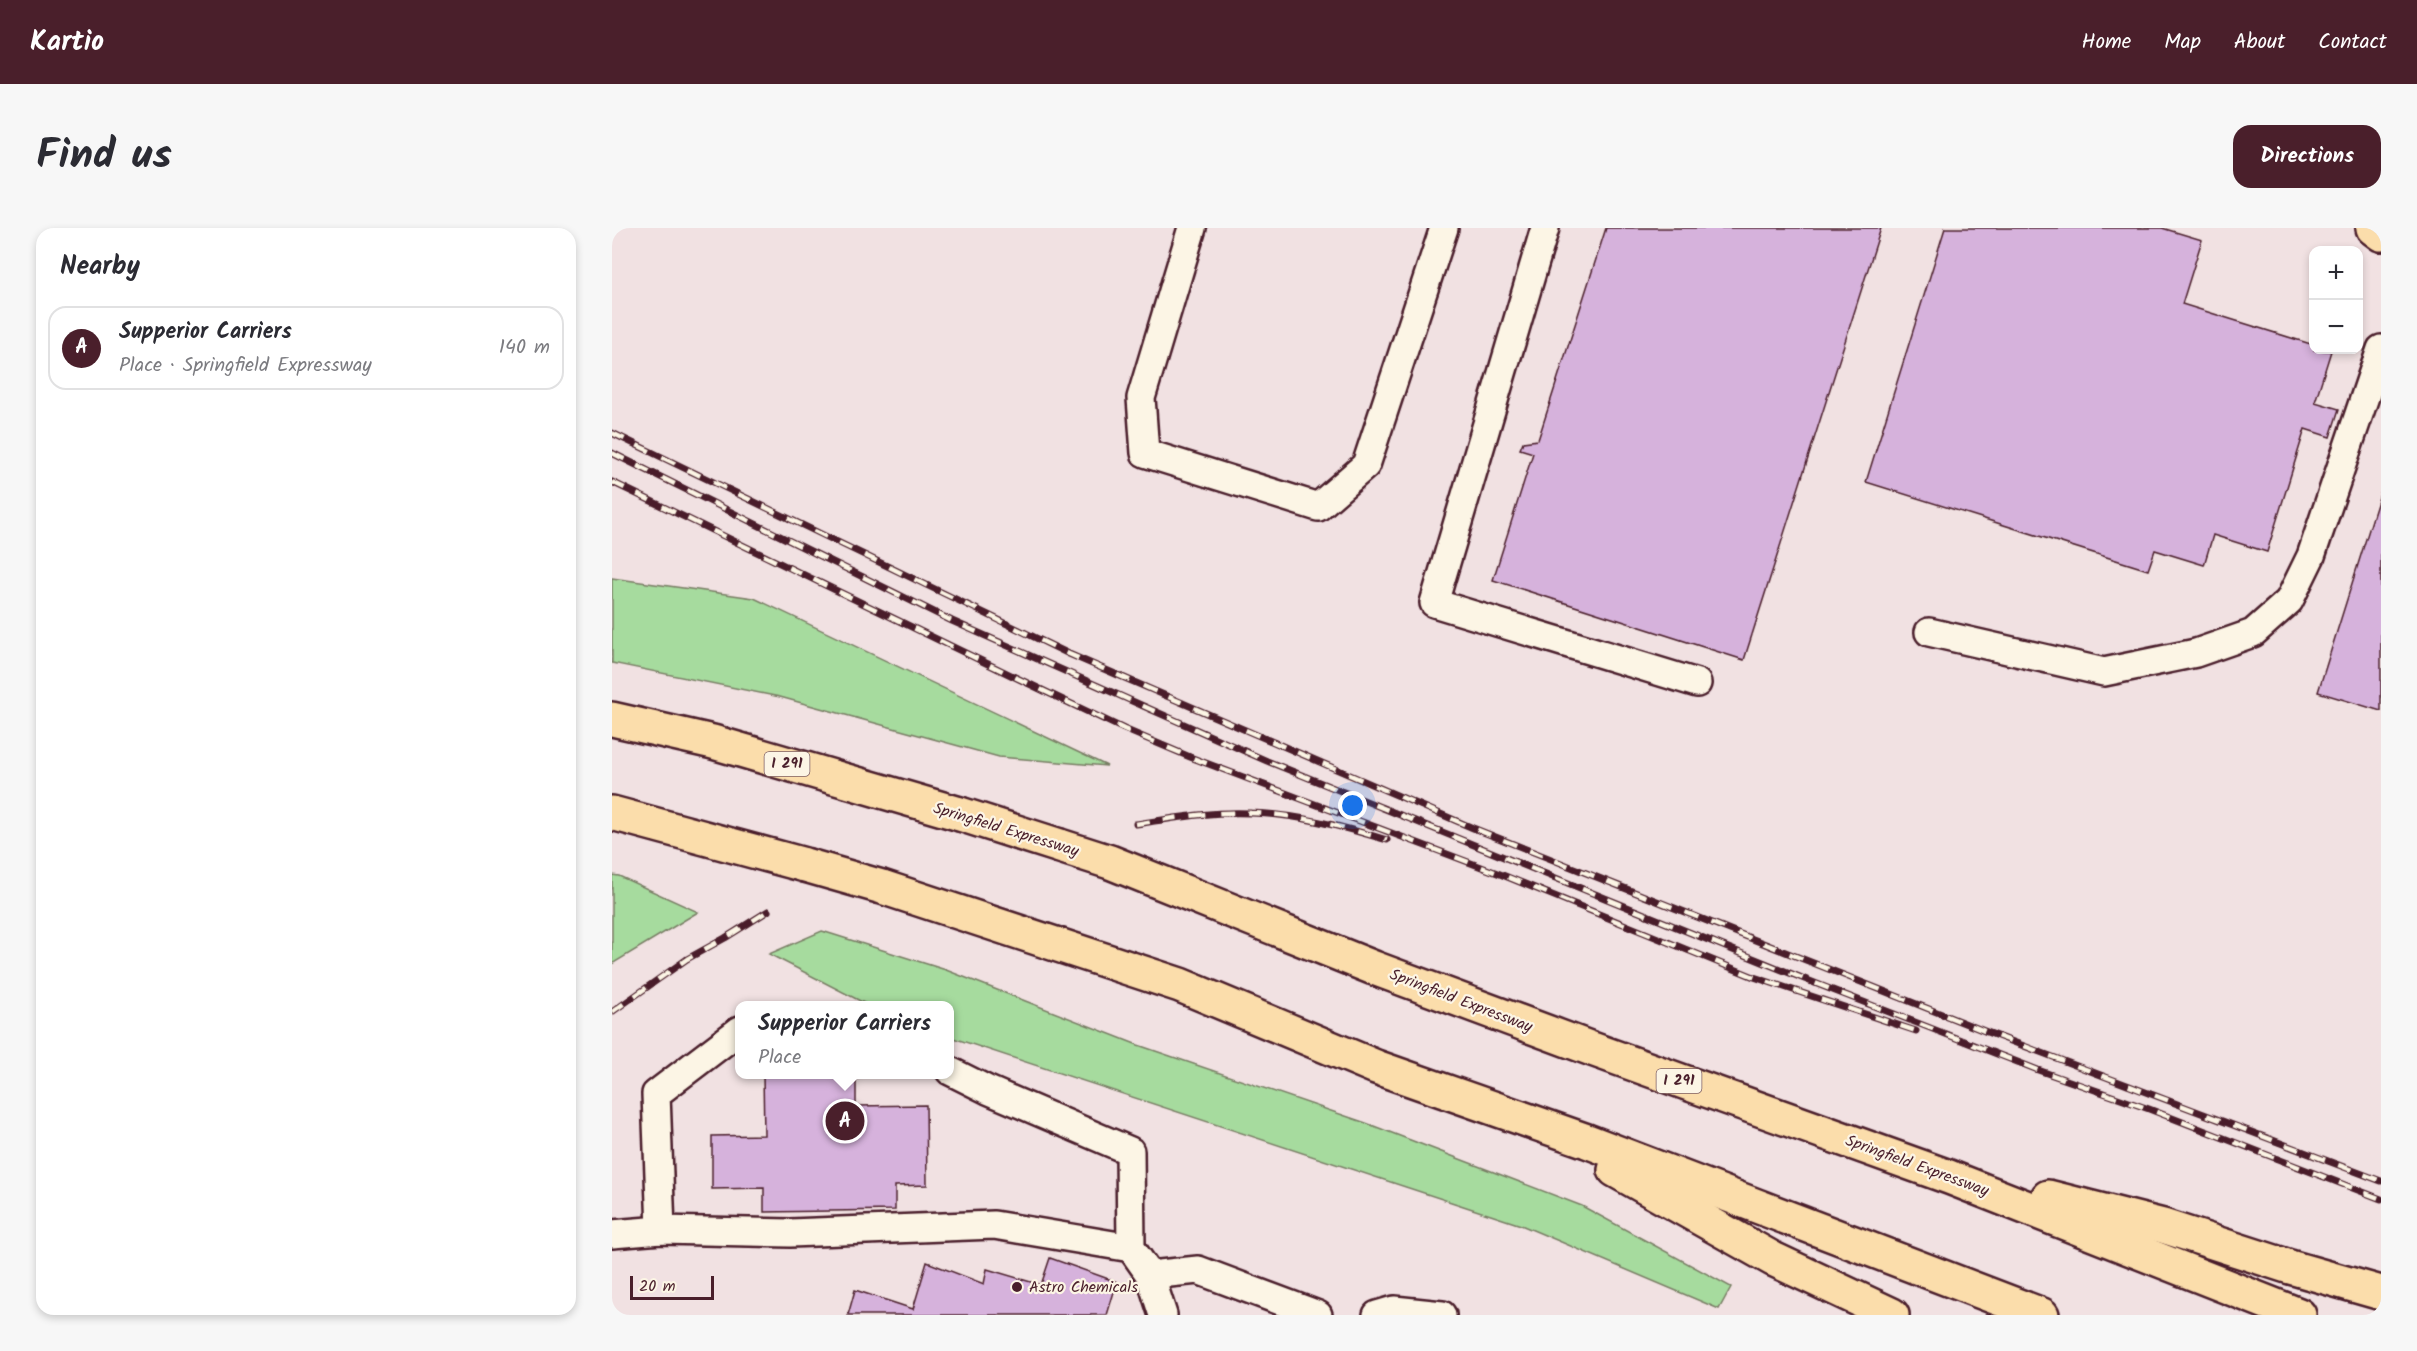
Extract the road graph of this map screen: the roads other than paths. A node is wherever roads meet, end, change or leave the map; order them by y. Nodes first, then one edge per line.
1 (1192, 228) edge
2 (1444, 228) edge
3 (1545, 228) edge
4 (2373, 228) edge
5 (2381, 234) edge
6 (2381, 349) edge
7 (1929, 632) dead end
8 (1696, 683) dead end
9 (612, 719) edge
10 (612, 813) edge
11 (735, 1034) edge
12 (954, 1073) edge
13 (1527, 1120) junction
14 (1910, 1163) junction
15 (661, 1230) junction
16 (612, 1234) edge
17 (1131, 1248) junction
18 (1150, 1275) junction
19 (2381, 1293) edge
20 (1163, 1315) edge
21 (1318, 1315) edge
22 (1377, 1315) edge
23 (1442, 1315) edge
24 (1892, 1315) edge
25 (2042, 1315) edge
26 (2299, 1315) edge

1 - 2 lane
3 - 8 lane
4 - 5 main road
6 - 7 lane
9 - 14 main road, Springfield Expressway / I 291, bridge
10 - 13 main road, bridge
11 - 15 lane
12 - 17 lane
13 - 24 main road
13 - 25 main road
14 - 19 main road
14 - 26 main road, Springfield Expressway / I 291
15 - 16 lane
15 - 17 lane
17 - 18 lane
18 - 20 lane
18 - 21 lane
22 - 23 lane

